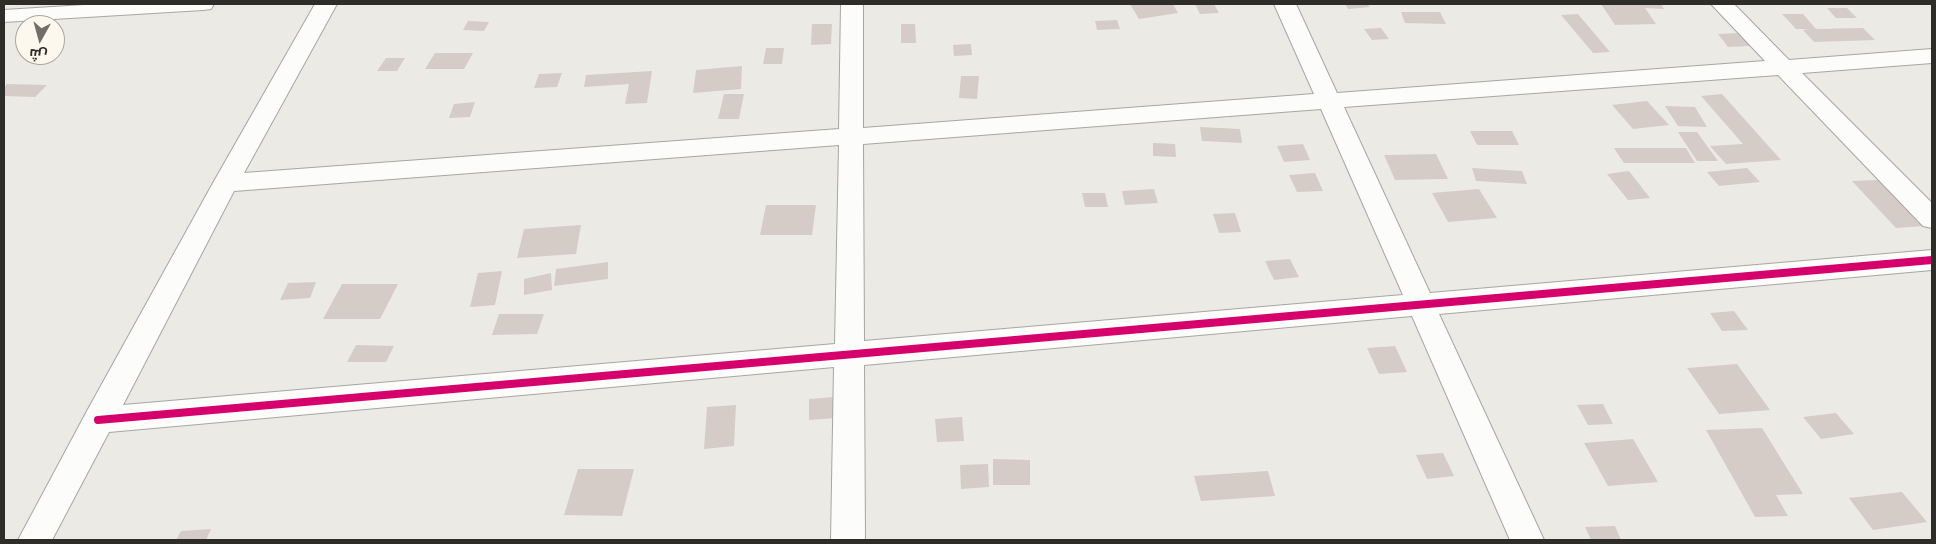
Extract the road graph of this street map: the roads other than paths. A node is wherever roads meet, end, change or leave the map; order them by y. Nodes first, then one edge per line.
1 (203, 4) edge
2 (326, 4) edge
3 (852, 4) edge
4 (1284, 4) edge
5 (1722, 4) edge
6 (4, 16) edge
7 (1932, 56) edge
8 (1784, 67) junction
9 (1329, 101) junction
10 (850, 137) junction
11 (226, 183) junction
12 (1932, 218) edge
13 (1932, 260) edge
14 (1420, 304) junction
15 (849, 354) junction
16 (98, 420) junction
17 (35, 540) edge
18 (848, 540) edge
19 (1527, 540) edge

1 - 6 street
2 - 11 street
3 - 10 street
4 - 9 street
5 - 8 street
7 - 8 street
8 - 9 street
8 - 12 street
9 - 10 street
9 - 14 street
10 - 11 street
10 - 15 street
11 - 16 street
13 - 14 street
14 - 15 street
14 - 19 street
15 - 16 street
15 - 18 street
16 - 17 street

